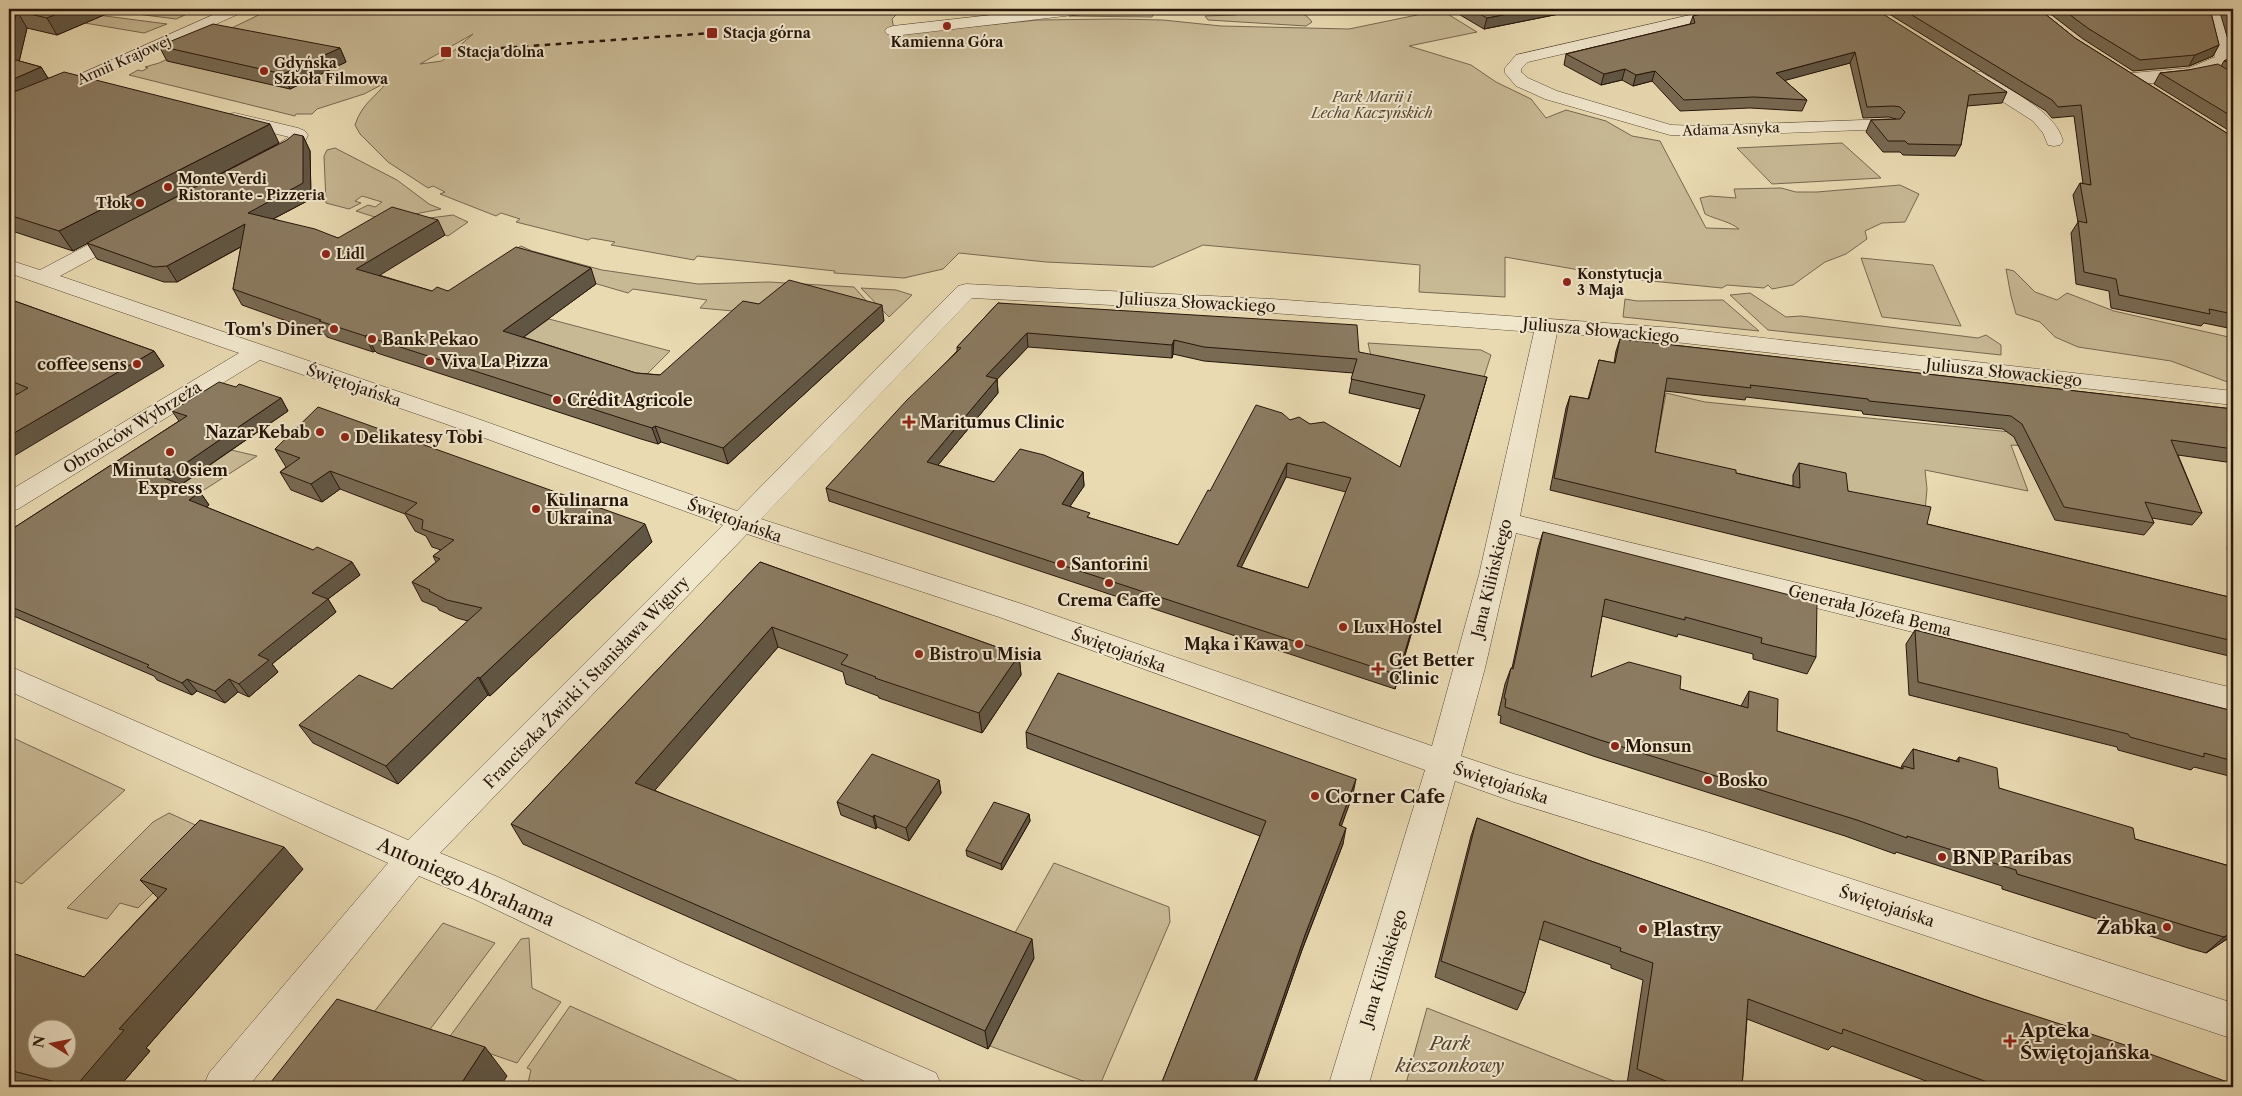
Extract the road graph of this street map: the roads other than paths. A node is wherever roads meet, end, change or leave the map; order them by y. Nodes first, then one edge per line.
1 (238, 9) edge
2 (1082, 9) edge
3 (1735, 9) edge
4 (2212, 9) edge
5 (893, 31) dead end
6 (2112, 67) edge
7 (1962, 68) edge
8 (2128, 78) junction
9 (78, 81) junction
10 (108, 88) edge
11 (2152, 93) edge
12 (9, 112) edge
13 (214, 113) edge
14 (1889, 124) edge
15 (2054, 142) dead end
16 (252, 167) edge
17 (139, 226) edge
18 (9, 266) edge
19 (40, 278) junction
20 (966, 291) joint
21 (1546, 325) junction
22 (257, 352) junction
23 (2233, 398) edge
24 (9, 503) edge
25 (742, 522) junction
26 (1506, 522) junction
27 (9, 678) edge
28 (2233, 700) edge
29 (1442, 763) junction
30 (413, 858) junction
31 (2233, 1021) edge
32 (223, 1087) edge
33 (922, 1087) edge
34 (1348, 1087) edge

1 - 9 street, Armii Krajowej
2 - 5 street
3 - 14 street, Adama Asnyka
4 - 8 street
6 - 8 street
7 - 15 street
8 - 11 street
9 - 10 street
9 - 12 street, Armii Krajowej
13 - 16 street
17 - 19 street
18 - 19 street, Świętojańska
19 - 22 street, Świętojańska
20 - 21 street, Juliusza Słowackiego
20 - 25 street, Franciszka Żwirki i Stanisława Wigury
21 - 23 street, Juliusza Słowackiego
21 - 26 street, Jana Kilińskiego
22 - 24 street, Obrońców Wybrzeża
22 - 25 street, Świętojańska
25 - 29 street, Świętojańska
25 - 30 street, Franciszka Żwirki i Stanisława Wigury
26 - 28 street, Generała Józefa Bema
26 - 29 street, Jana Kilińskiego
27 - 30 street, Antoniego Abrahama
29 - 31 street, Świętojańska
29 - 34 street, Jana Kilińskiego
30 - 32 street, Franciszka Żwirki i Stanisława Wigury
30 - 33 street, Antoniego Abrahama

